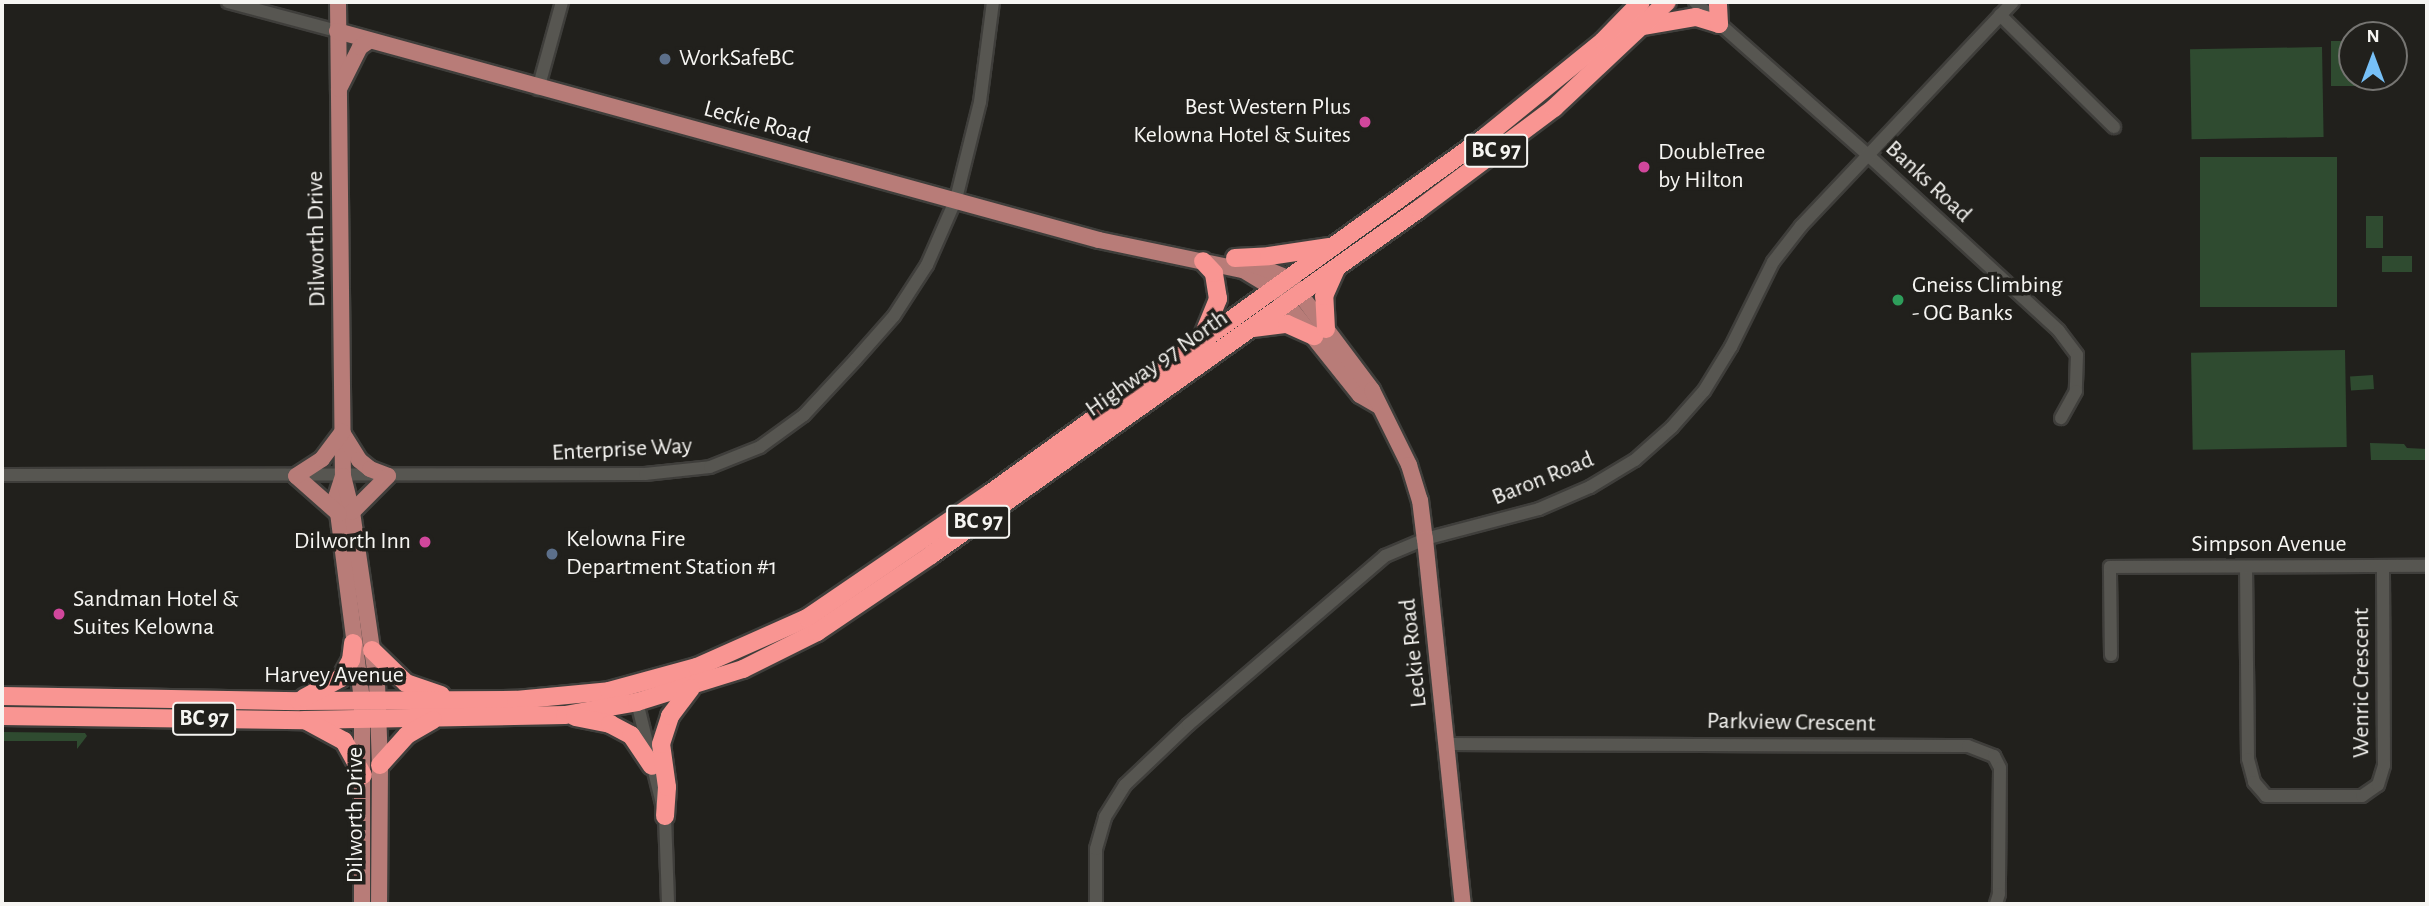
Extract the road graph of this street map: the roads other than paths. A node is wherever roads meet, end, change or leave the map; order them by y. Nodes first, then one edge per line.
1 (228, 2) edge
2 (338, 2) edge
3 (562, 2) edge
4 (993, 2) edge
5 (1667, 2) edge
6 (1695, 2) edge
7 (1718, 2) edge
8 (2013, 2) edge
9 (1634, 5) edge
10 (2000, 15) junction
11 (1719, 24) junction
12 (1644, 26) junction
13 (337, 32) junction
14 (369, 41) junction
15 (338, 89) junction
16 (538, 89) junction
17 (2114, 127) dead end
18 (1869, 156) junction
19 (956, 199) junction
20 (1332, 247) junction
21 (1167, 256) junction
22 (1235, 258) junction
23 (1203, 261) junction
24 (1339, 265) junction
25 (1287, 291) junction
26 (1250, 328) junction
27 (1320, 333) junction
28 (1200, 343) junction
29 (2061, 418) dead end
30 (342, 432) junction
31 (2, 475) edge
32 (296, 476) junction
33 (343, 476) junction
34 (388, 476) junction
35 (346, 513) junction
36 (1425, 538) junction
37 (2383, 566) junction
38 (2427, 566) edge
39 (2246, 567) junction
40 (353, 643) junction
41 (372, 650) junction
42 (2112, 655) dead end
43 (663, 677) junction
44 (691, 688) junction
45 (2, 696) edge
46 (126, 697) junction
47 (299, 701) junction
48 (462, 701) junction
49 (637, 702) junction
50 (370, 710) junction
51 (565, 715) junction
52 (2, 716) edge
53 (103, 717) junction
54 (434, 719) junction
55 (304, 720) junction
56 (1447, 744) junction
57 (380, 765) junction
58 (652, 766) junction
59 (363, 775) junction
60 (665, 816) junction
61 (2000, 901) edge
62 (362, 904) edge
63 (379, 904) edge
64 (668, 904) edge
65 (1096, 904) edge
66 (1463, 904) edge

1 - 13 street
2 - 13 main road, Dilworth Drive
3 - 16 street
4 - 19 street, Enterprise Way
5 - 12 highway, Highway 97 North / BC 97
6 - 11 street, Banks Road
7 - 11 highway
8 - 10 street, Baron Road
9 - 20 highway, Highway 97 North / BC 97
10 - 17 street
10 - 18 street, Baron Road
11 - 12 highway
11 - 18 street, Banks Road
12 - 24 highway, Highway 97 North / BC 97
13 - 14 main road, Leckie Road
13 - 15 main road, Dilworth Drive
14 - 15 main road
14 - 16 main road, Leckie Road
15 - 30 main road, Dilworth Drive
16 - 19 main road, Leckie Road
18 - 29 street, Banks Road
18 - 36 street, Baron Road
19 - 21 main road, Leckie Road
19 - 34 street, Enterprise Way
20 - 22 highway
20 - 25 highway, Highway 97 North / BC 97
21 - 22 main road, Leckie Road
21 - 23 main road, Leckie Road
22 - 25 main road, Leckie Road
23 - 25 main road, Leckie Road
23 - 28 highway
24 - 25 highway, Highway 97 North / BC 97
24 - 27 highway
25 - 26 highway, Highway 97 North / BC 97
25 - 27 main road, Leckie Road
25 - 28 highway, Highway 97 North / BC 97
26 - 27 highway
26 - 44 highway, Highway 97 North / BC 97
27 - 36 main road, Leckie Road
28 - 43 highway, Highway 97 North / BC 97
30 - 32 main road
30 - 33 main road, Dilworth Drive
30 - 34 main road
31 - 32 street, Enterprise Way
32 - 33 street, Enterprise Way
32 - 35 main road
33 - 34 street, Enterprise Way
33 - 35 main road, Dilworth Drive
34 - 35 main road
35 - 40 main road, Dilworth Drive
35 - 41 main road, Dilworth Drive
36 - 56 main road, Leckie Road
36 - 65 street, Baron Road
37 - 38 street, Simpson Avenue
37 - 39 street, Simpson Avenue
37 - 39 street, Wenric Crescent
39 - 42 street, Simpson Avenue
40 - 47 highway
40 - 50 main road, Dilworth Drive
41 - 48 highway
41 - 50 main road, Dilworth Drive
43 - 48 highway, Harvey Avenue / BC 97
43 - 49 highway
44 - 49 highway, Highway 97 North / BC 97
44 - 60 highway
45 - 46 highway, Harvey Avenue / BC 97
46 - 47 highway, Harvey Avenue / BC 97
46 - 53 highway
47 - 50 highway, Harvey Avenue / BC 97
48 - 50 highway, Harvey Avenue / BC 97
49 - 51 highway, Harvey Avenue / BC 97
49 - 58 street
50 - 54 highway, Harvey Avenue / BC 97
50 - 55 highway, Harvey Avenue / BC 97
50 - 57 main road, Dilworth Drive
50 - 59 main road, Dilworth Drive
51 - 54 highway, Harvey Avenue / BC 97
51 - 58 highway
52 - 53 highway, Harvey Avenue / BC 97
53 - 55 highway, Harvey Avenue / BC 97
54 - 57 highway
55 - 59 highway
56 - 61 street, Parkview Crescent
56 - 66 main road, Leckie Road
57 - 63 main road, Dilworth Drive
58 - 60 street
59 - 62 main road, Dilworth Drive
60 - 64 street

